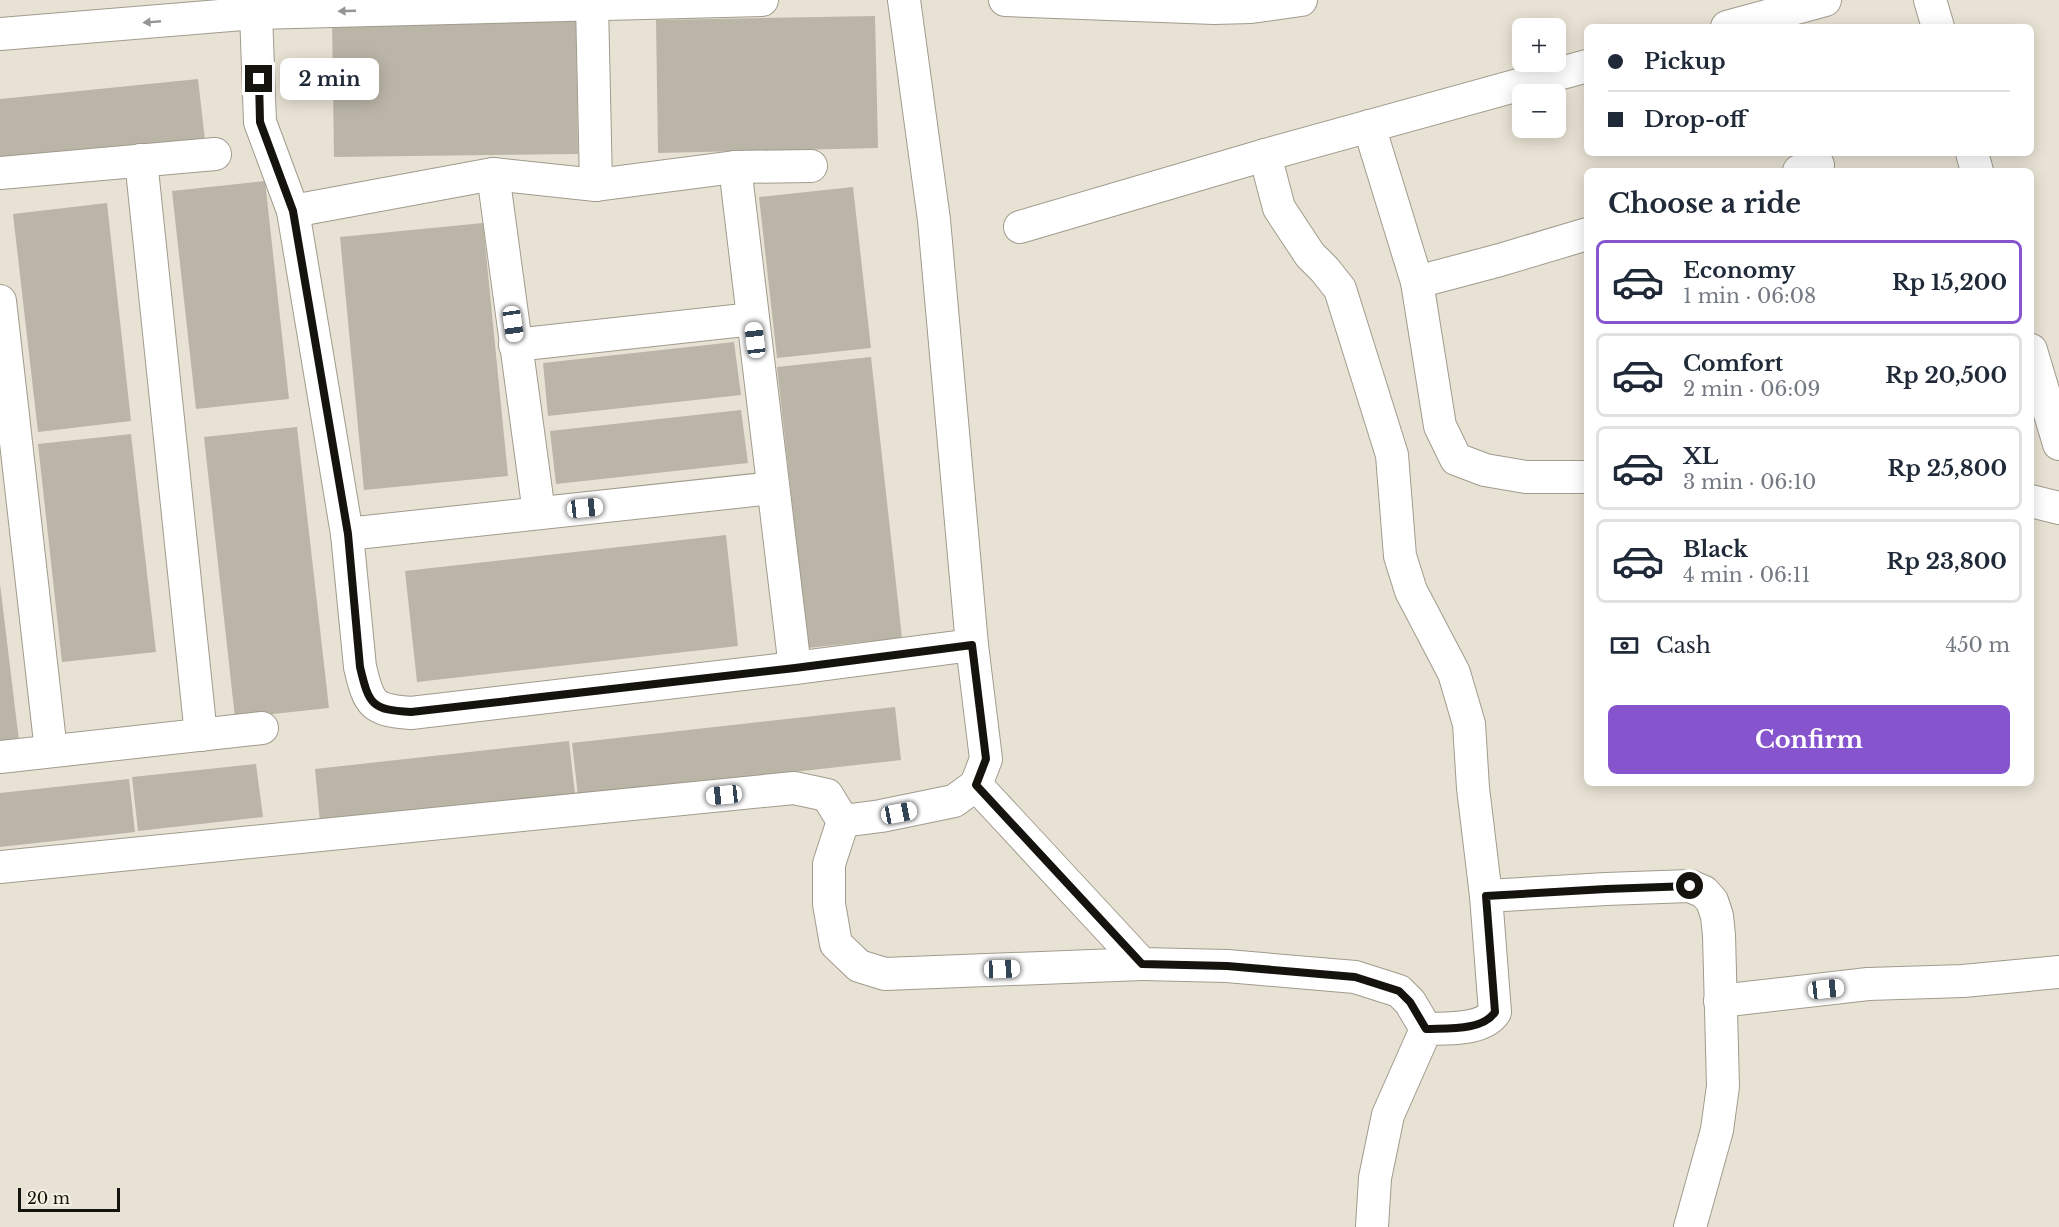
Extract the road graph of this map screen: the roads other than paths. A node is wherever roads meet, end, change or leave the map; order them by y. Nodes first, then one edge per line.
1 (762, 0) edge
2 (904, 0) edge
3 (1005, 0) edge
4 (1300, 0) edge
5 (1825, 0) edge
6 (1930, 0) edge
7 (592, 4) junction
8 (256, 13) junction
9 (1777, 20) edge
10 (1748, 24) edge
11 (1937, 24) edge
12 (0, 34) edge
13 (1584, 67) edge
14 (1369, 126) junction
15 (215, 154) dead end
16 (1265, 155) junction
17 (141, 160) junction
18 (811, 166) dead end
19 (735, 167) junction
20 (0, 173) edge
21 (493, 174) junction
22 (596, 185) junction
23 (293, 211) junction
24 (1020, 227) dead end
25 (1584, 235) edge
26 (1417, 282) junction
27 (0, 301) edge
28 (753, 319) junction
29 (515, 345) junction
30 (2034, 360) edge
31 (2059, 444) edge
32 (1584, 477) edge
33 (773, 488) junction
34 (2034, 502) edge
35 (2059, 508) edge
36 (538, 513) junction
37 (348, 534) junction
38 (972, 645) junction
39 (795, 668) junction
40 (262, 728) dead end
41 (201, 735) junction
42 (51, 751) junction
43 (0, 757) edge
44 (976, 785) junction
45 (843, 820) junction
46 (0, 867) edge
47 (1486, 896) junction
48 (1142, 964) junction
49 (2059, 972) edge
50 (1720, 1001) junction
51 (1426, 1029) junction
52 (1372, 1227) edge
53 (1690, 1227) edge

1 - 7 street
2 - 38 street
3 - 4 street
5 - 9 street
6 - 11 street
7 -> 8 street
7 - 22 street
8 -> 12 street
8 - 23 street
9 - 10 street
13 - 14 street
14 - 16 street
14 - 26 street
15 - 17 street
16 - 24 street
16 - 47 street
17 - 20 street
17 - 41 street
18 - 19 street
19 - 22 street
19 - 28 street
21 - 22 street
21 - 23 street
21 - 29 street
23 - 37 street
25 - 26 street
26 - 32 street
27 - 42 street
28 - 29 street
28 - 33 street
29 - 36 street
30 - 31 street
33 - 36 street
33 - 39 street
34 - 35 street
36 - 37 street
37 - 39 street
38 - 39 street
38 - 44 street
40 - 41 street
41 - 42 street
42 - 43 street
44 - 45 street
44 - 48 street
45 - 46 street
45 - 48 street
47 - 50 street
47 - 51 street
48 - 51 street
49 - 50 street
50 - 53 street
51 - 52 street

